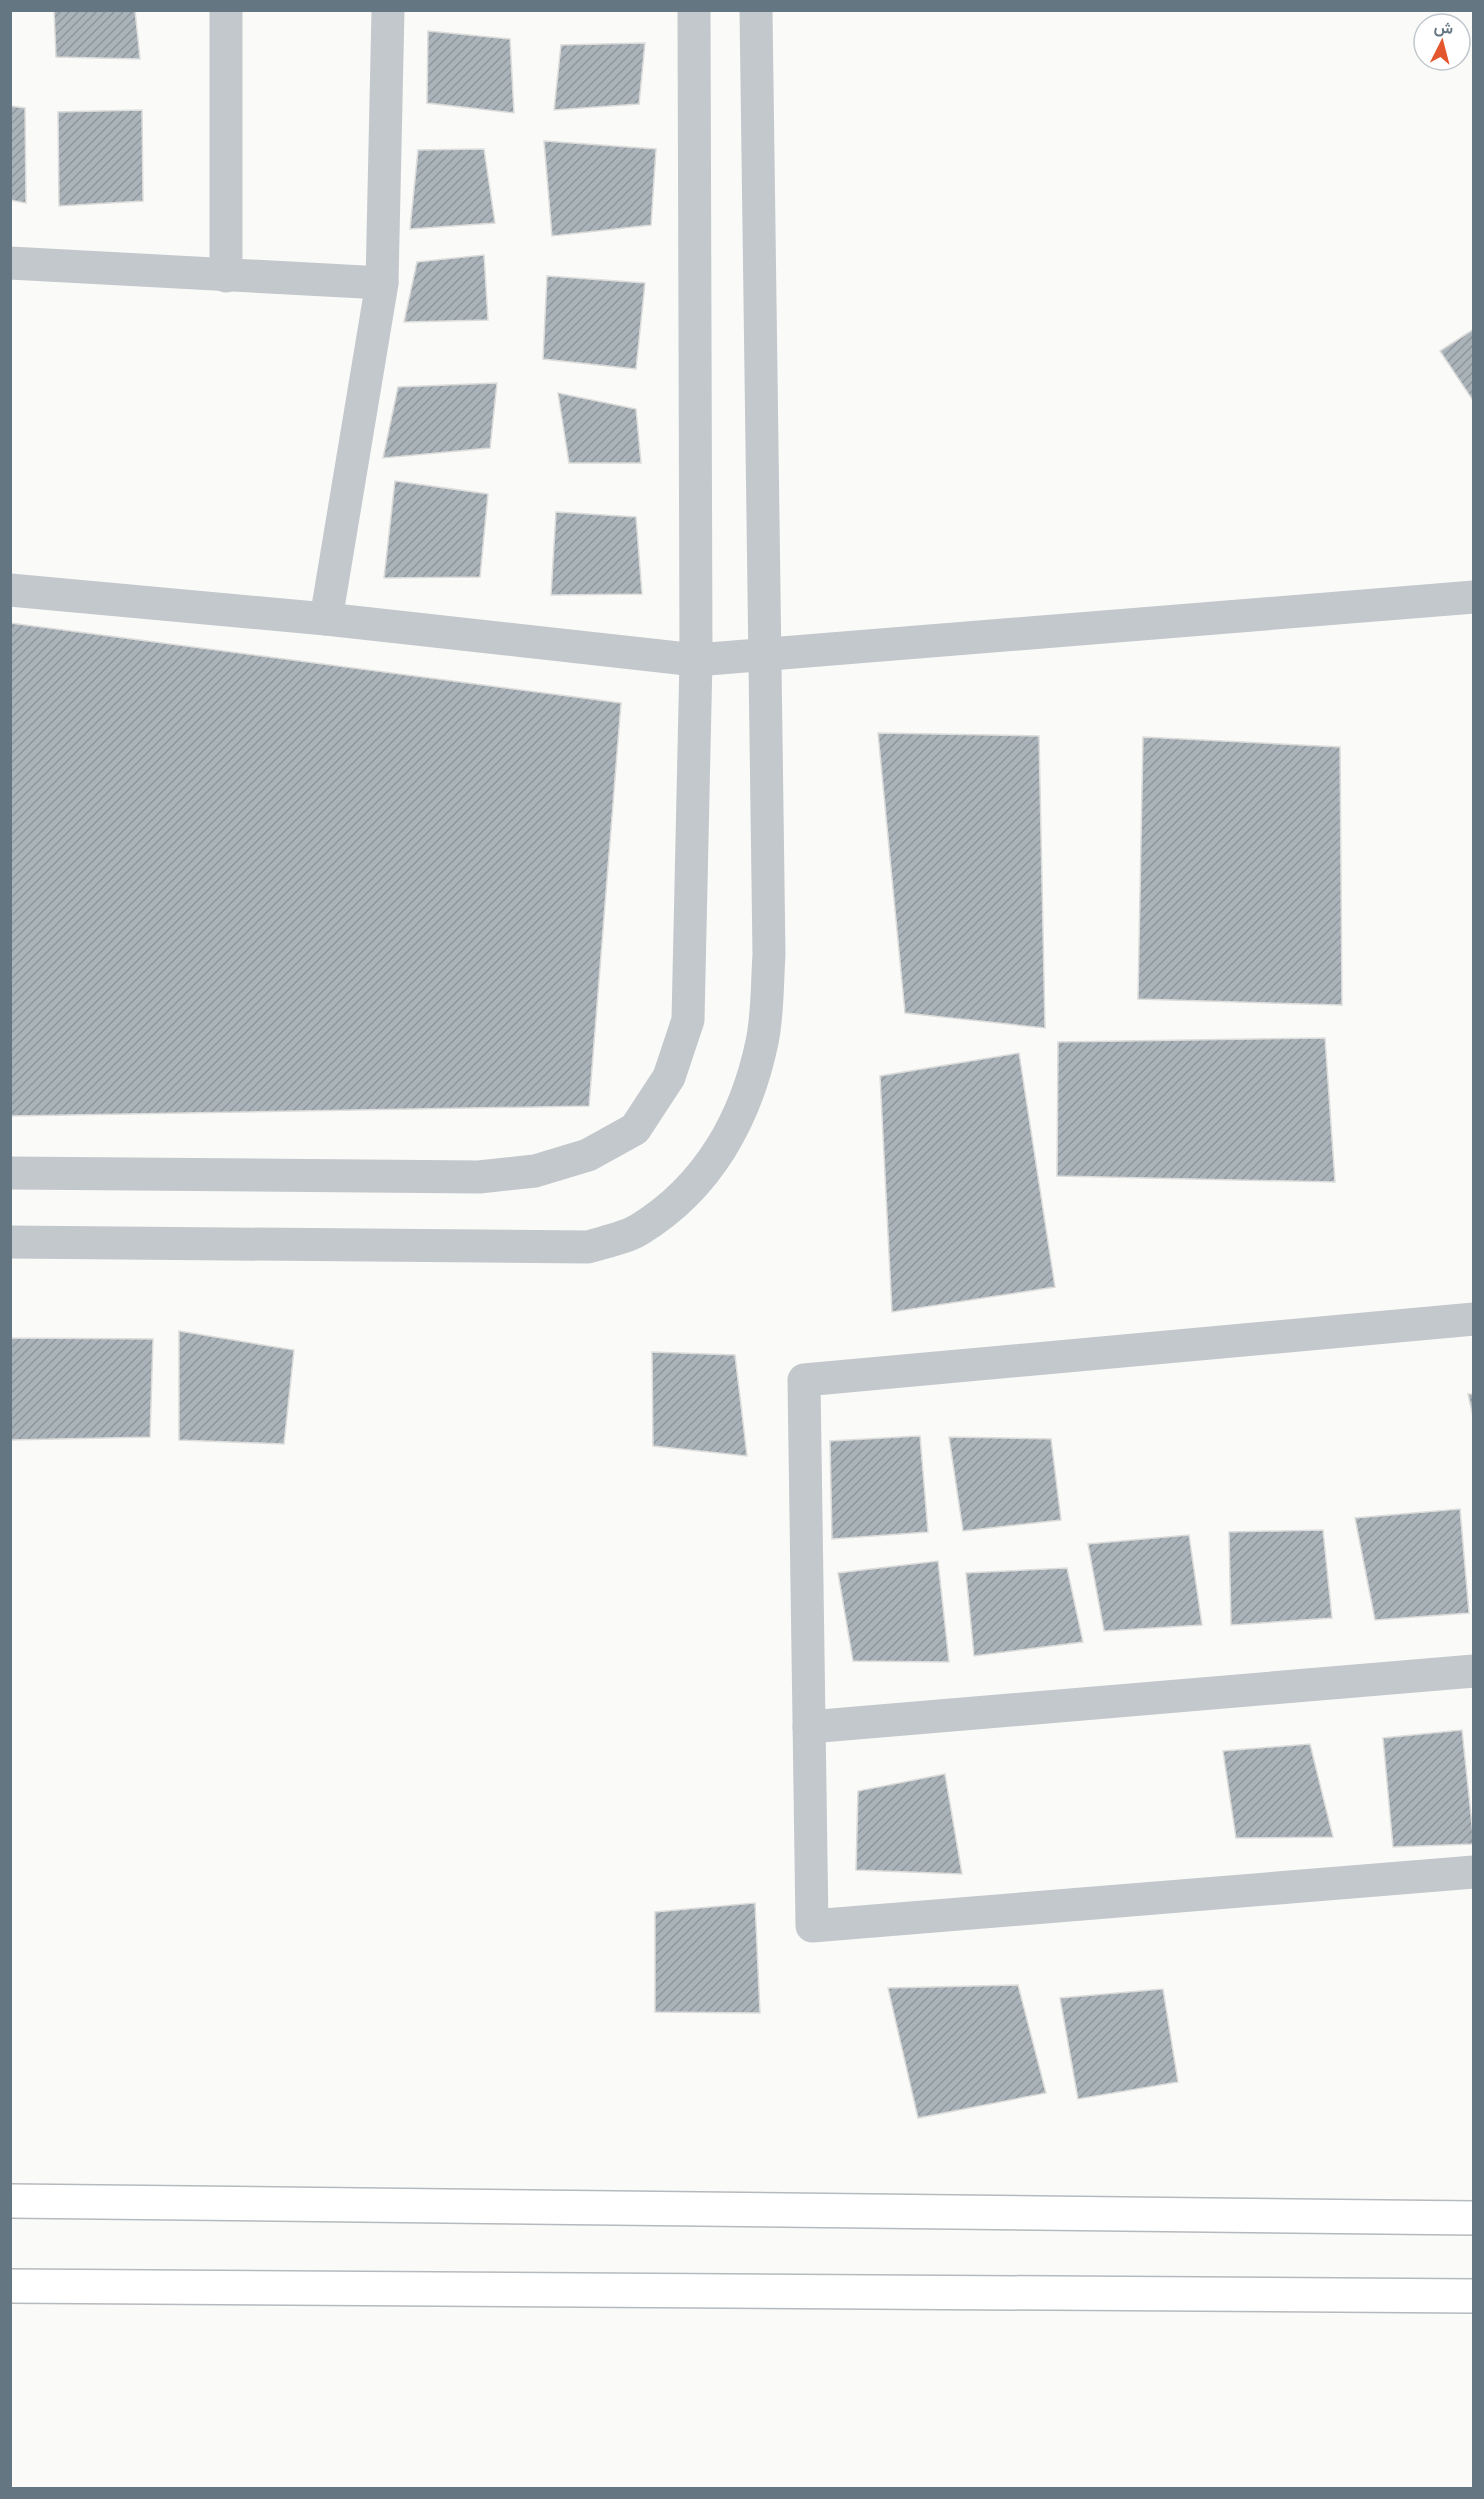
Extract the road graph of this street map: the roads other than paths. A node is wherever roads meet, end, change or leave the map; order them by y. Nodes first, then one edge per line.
1 (226, 10) edge
2 (388, 10) edge
3 (694, 10) edge
4 (756, 10) edge
5 (10, 263) edge
6 (226, 276) junction
7 (382, 284) junction
8 (10, 591) edge
9 (1473, 597) edge
10 (326, 619) junction
11 (765, 655) junction
12 (696, 660) junction
13 (10, 1173) edge
14 (10, 1242) edge
15 (1473, 1319) edge
16 (1473, 1671) edge
17 (809, 1727) junction
18 (1473, 1872) edge
19 (10, 2201) edge
20 (1473, 2218) edge
21 (10, 2286) edge
22 (1473, 2296) edge

1 - 6 street
2 - 7 street
3 - 12 street
4 - 11 street
5 - 6 street
6 - 7 street
7 - 10 street
8 - 10 street
9 - 11 street
10 - 12 street
11 - 12 street
11 - 14 street
12 - 13 street
15 - 17 street
16 - 17 street
17 - 18 street
19 - 20 main road
21 - 22 main road

